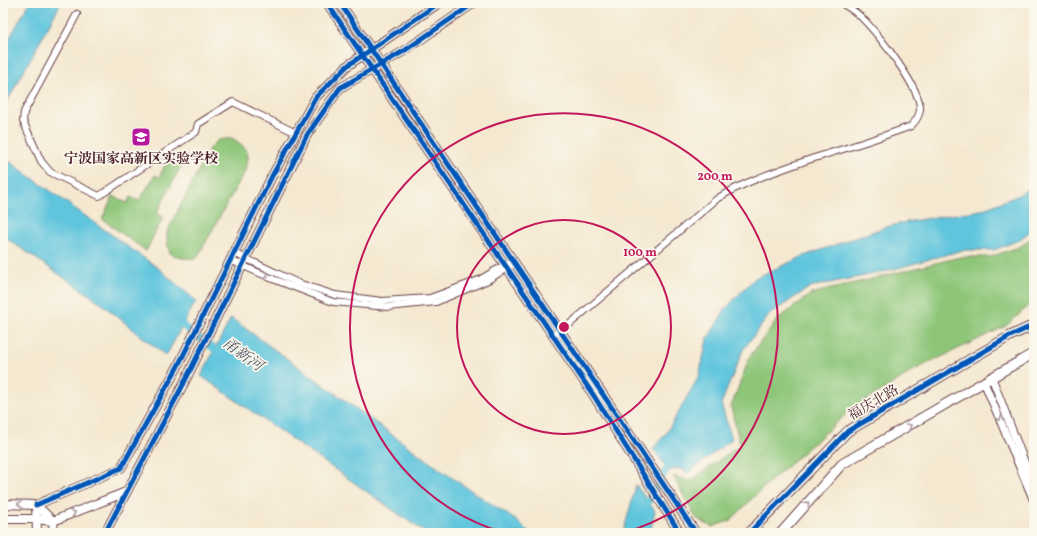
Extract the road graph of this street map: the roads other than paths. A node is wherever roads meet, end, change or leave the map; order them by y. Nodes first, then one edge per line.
1 (327, 3) edge
2 (340, 3) edge
3 (440, 3) edge
4 (474, 3) edge
5 (841, 3) edge
6 (76, 14) dead end
7 (372, 50) junction
8 (363, 56) junction
9 (381, 64) junction
10 (372, 70) junction
11 (296, 133) junction
12 (232, 257) junction
13 (514, 261) junction
14 (244, 262) junction
15 (506, 266) junction
16 (1034, 325) edge
17 (560, 331) junction
18 (553, 336) junction
19 (1034, 353) edge
20 (988, 380) junction
21 (1034, 487) edge
22 (126, 492) junction
23 (1034, 501) edge
24 (3, 504) edge
25 (36, 505) junction
26 (3, 519) edge
27 (35, 519) junction
28 (53, 521) junction
29 (37, 533) edge
30 (54, 533) edge
31 (105, 533) edge
32 (680, 533) edge
33 (696, 533) edge
34 (749, 533) edge
35 (781, 533) edge

1 - 8 main road
2 - 7 main road
3 - 7 main road
4 - 9 main road
5 - 17 street
6 - 11 street
7 - 8 main road
7 - 9 main road
8 - 10 main road
8 - 11 main road
9 - 10 main road
9 - 13 main road
10 - 14 main road
10 - 15 main road
11 - 12 main road
12 - 14 street
12 - 25 main road
13 - 15 street
13 - 17 main road
14 - 15 street
14 - 22 main road
15 - 18 main road
16 - 34 main road, 福庆北路
17 - 18 street
17 - 33 main road
18 - 32 main road
19 - 20 main road
20 - 21 street
20 -> 23 street
35 -> 20 main road
28 -> 22 main road
22 - 31 main road
25 -> 24 main road
25 - 27 main road
25 - 28 main road
26 - 27 main road
27 - 28 main road
27 - 29 main road
28 - 30 main road

